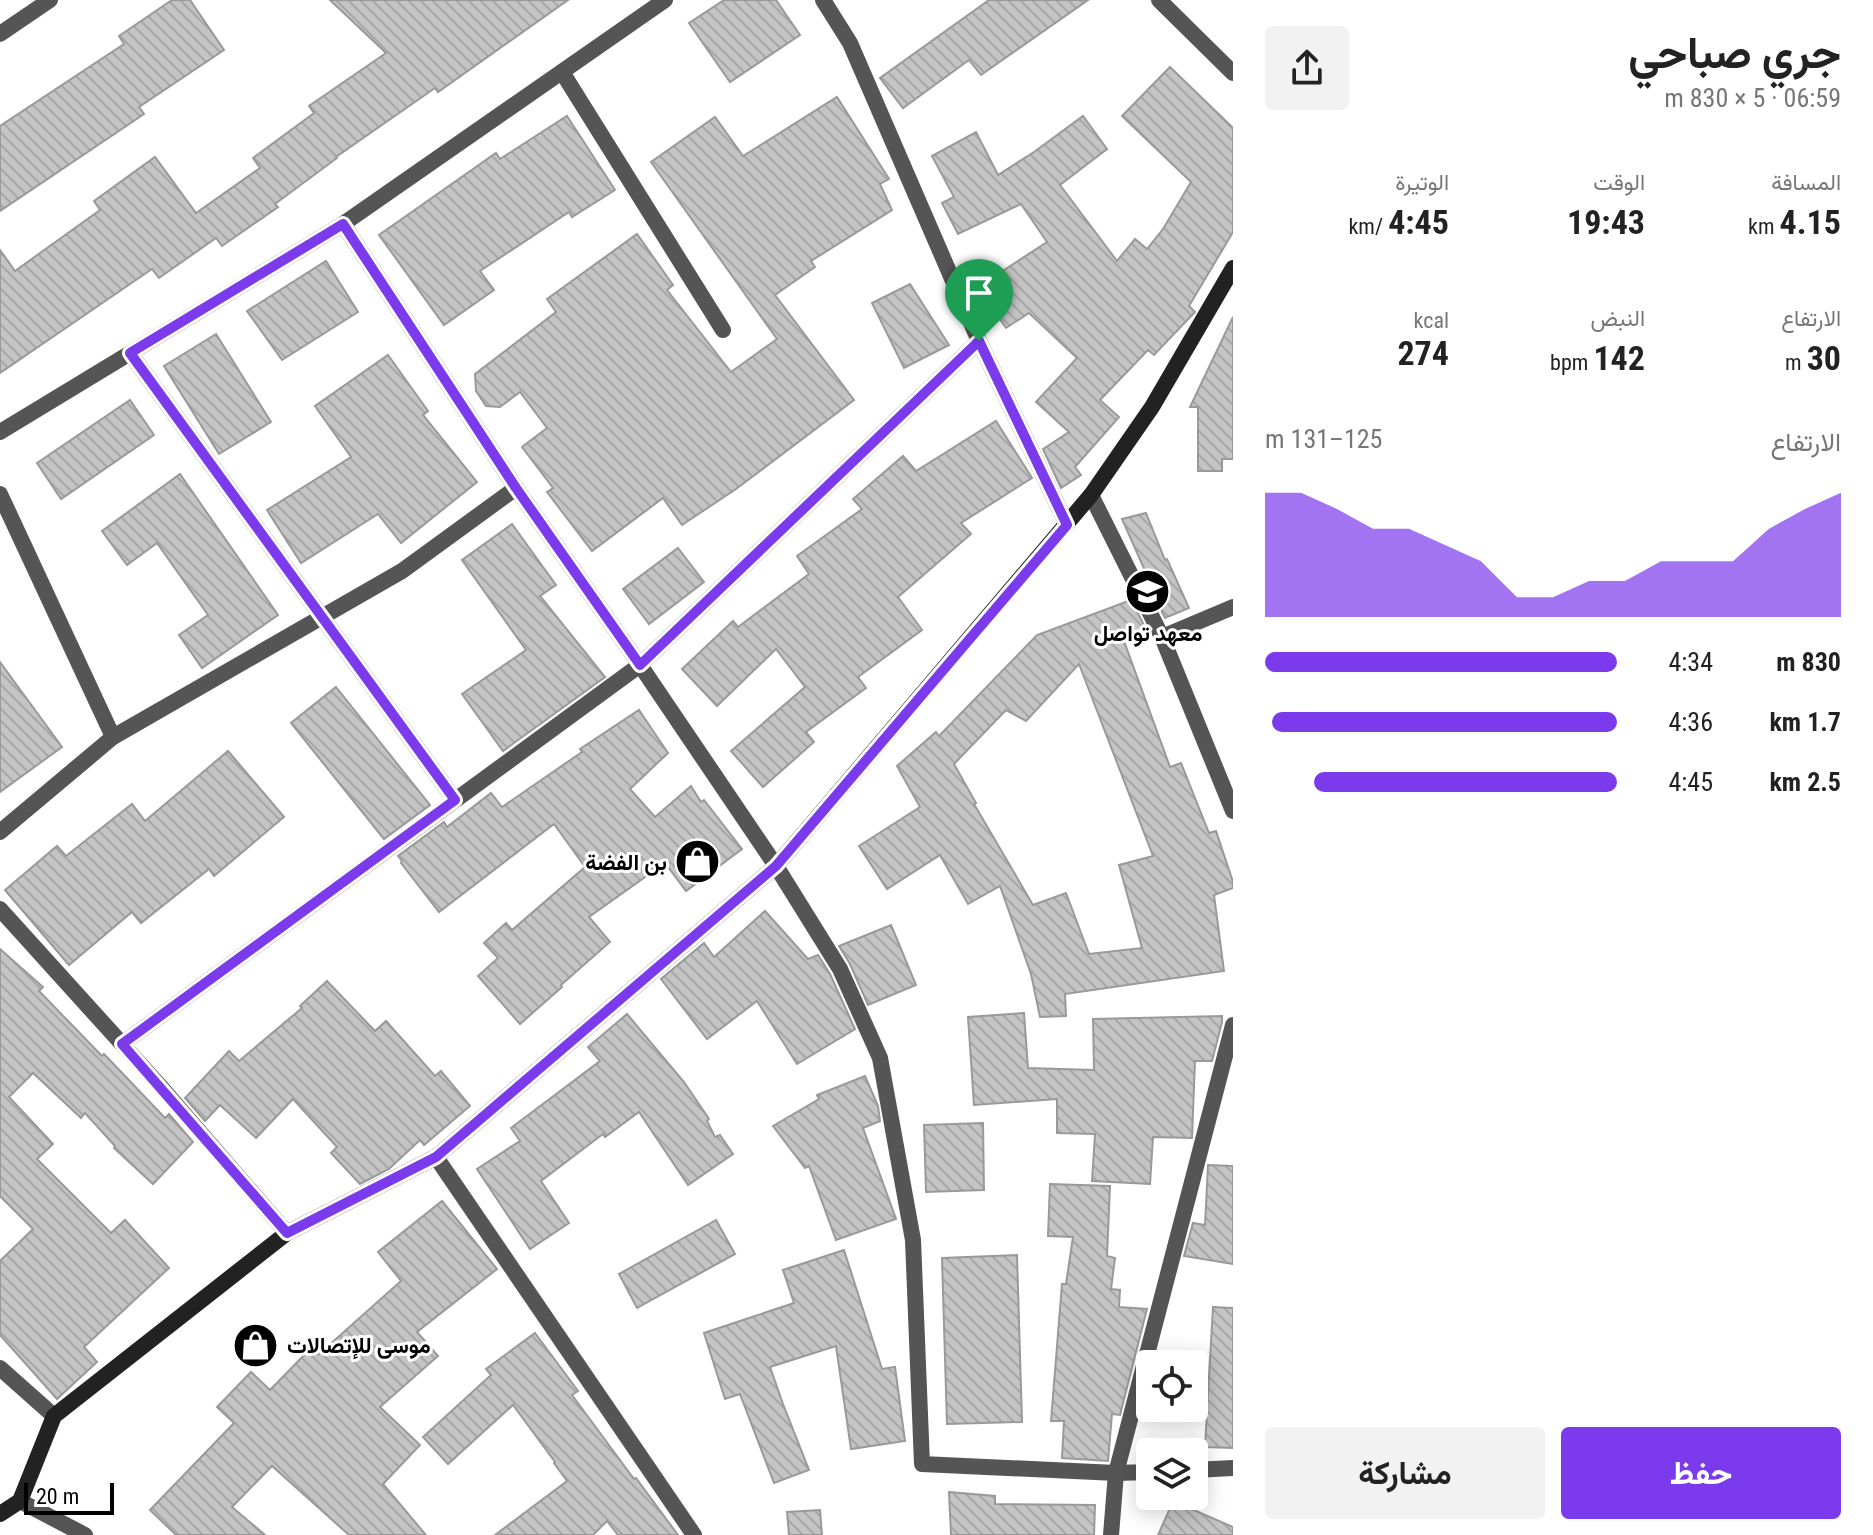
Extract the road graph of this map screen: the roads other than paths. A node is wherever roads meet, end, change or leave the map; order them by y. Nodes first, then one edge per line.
1 (50, 0) edge
2 (665, 0) edge
3 (823, 0) edge
4 (1159, 0) edge
5 (0, 34) edge
6 (562, 72) junction
7 (1233, 73) edge
8 (343, 224) junction
9 (1233, 268) edge
10 (723, 330) dead end
11 (979, 341) junction
12 (130, 353) junction
13 (0, 432) edge
14 (516, 488) junction
15 (0, 494) edge
16 (1091, 495) junction
17 (1067, 525) junction
18 (1233, 607) edge
19 (323, 617) junction
20 (1162, 637) junction
21 (640, 665) junction
22 (113, 737) junction
23 (455, 800) junction
24 (1233, 811) edge
25 (0, 832) edge
26 (776, 866) junction
27 (0, 909) edge
28 (1233, 1025) edge
29 (122, 1044) junction
30 (436, 1157) junction
31 (287, 1233) junction
32 (0, 1368) edge
33 (54, 1416) junction
34 (1233, 1468) edge
35 (1208, 1469) edge
36 (1136, 1472) edge
37 (1116, 1473) junction
38 (20, 1501) junction
39 (0, 1514) edge
40 (85, 1535) edge
41 (694, 1535) edge
42 (1111, 1535) edge

1 - 5 street
2 - 6 street
3 - 11 street
4 - 7 street
6 - 8 street
6 - 10 street
8 - 12 street
8 - 14 street
9 - 16 street
11 - 17 street
11 - 21 street
12 - 13 street
12 - 19 street
14 - 19 street
14 - 21 street
15 - 22 street
16 - 17 street
16 - 20 street
17 - 26 street
18 - 20 street
19 - 22 street
19 - 23 street
20 - 24 street
21 - 23 street
21 - 26 street
22 - 25 street
23 - 29 street
26 - 30 street
26 - 37 street
27 - 29 street
28 - 37 street
29 - 31 street
30 - 31 street
30 - 41 street
31 - 33 street
32 - 33 street
33 - 38 street
34 - 35 street
36 - 37 street
37 - 42 street
38 - 39 street
38 - 40 street

